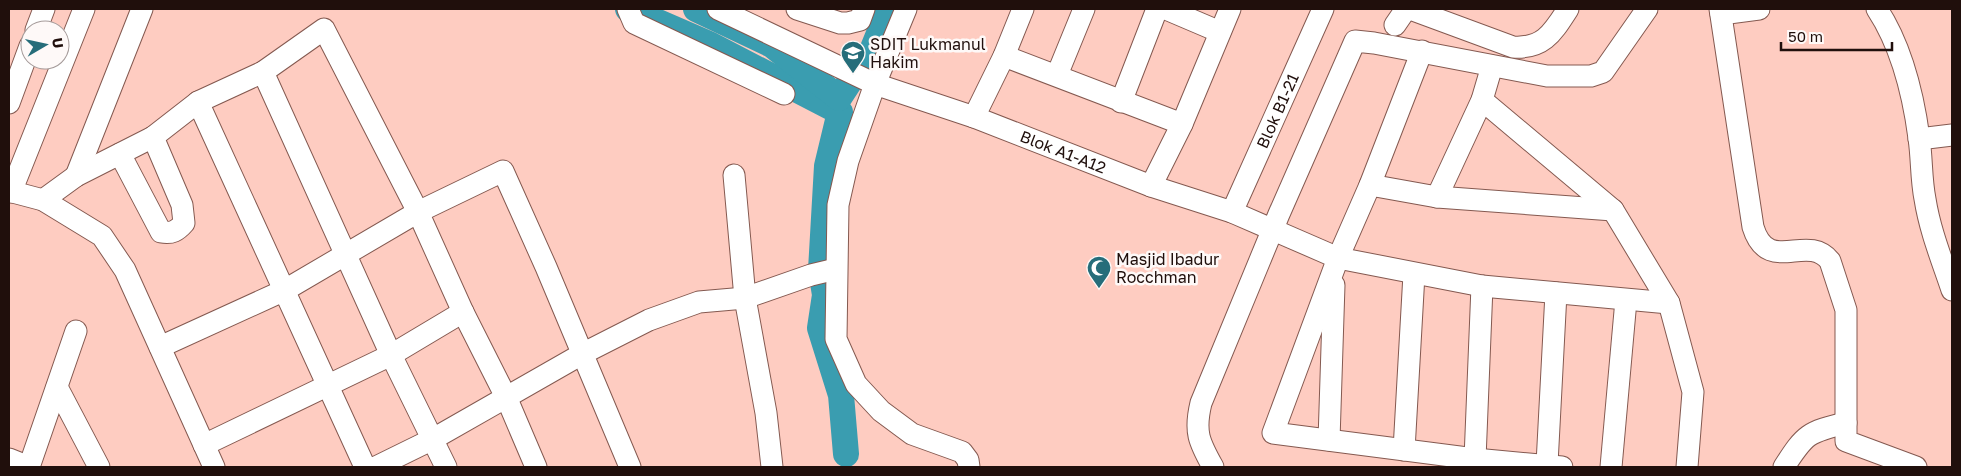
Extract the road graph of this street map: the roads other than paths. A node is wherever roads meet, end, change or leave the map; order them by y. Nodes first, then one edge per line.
1 (84, 9) edge
2 (142, 9) edge
3 (628, 9) edge
4 (718, 9) edge
5 (797, 9) edge
6 (864, 9) edge
7 (906, 9) edge
8 (1023, 9) edge
9 (1084, 9) edge
10 (1157, 9) edge
11 (1166, 9) edge
12 (1230, 9) edge
13 (1323, 9) edge
14 (1410, 9) edge
15 (1568, 9) edge
16 (1647, 9) edge
17 (1759, 9) edge
18 (1877, 9) edge
19 (1720, 12) edge
20 (1220, 32) junction
21 (1422, 51) junction
22 (1004, 56) junction
23 (1492, 66) junction
24 (21, 70) edge
25 (263, 72) junction
26 (1057, 74) junction
27 (875, 84) junction
28 (784, 94) dead end
29 (1482, 100) junction
30 (198, 102) junction
31 (1121, 102) junction
32 (9, 103) edge
33 (974, 117) junction
34 (1182, 124) junction
35 (1952, 135) edge
36 (153, 137) junction
37 (1919, 139) junction
38 (120, 154) junction
39 (734, 175) dead end
40 (76, 176) junction
41 (1370, 185) junction
42 (1151, 186) junction
43 (10, 191) edge
44 (1438, 197) junction
45 (43, 200) junction
46 (1613, 210) junction
47 (418, 212) junction
48 (1232, 212) junction
49 (1273, 229) junction
50 (346, 255) junction
51 (1336, 262) junction
52 (824, 272) junction
53 (1414, 274) junction
54 (1482, 286) junction
55 (285, 290) junction
56 (1952, 290) edge
57 (1556, 293) junction
58 (745, 298) junction
59 (1626, 300) junction
60 (1670, 303) junction
61 (463, 312) junction
62 (76, 331) dead end
63 (160, 347) junction
64 (582, 354) junction
65 (391, 355) junction
66 (326, 385) junction
67 (57, 387) junction
68 (507, 399) junction
69 (1846, 423) junction
70 (433, 439) junction
71 (1329, 440) junction
72 (204, 445) junction
73 (1404, 450) junction
74 (9, 459) edge
75 (1474, 459) junction
76 (1554, 466) edge
77 (29, 467) edge
78 (100, 467) edge
79 (214, 467) edge
80 (365, 467) edge
81 (376, 467) edge
82 (446, 467) edge
83 (536, 467) edge
84 (630, 467) edge
85 (772, 467) edge
86 (969, 467) edge
87 (1213, 467) edge
88 (1611, 467) edge
89 (1687, 467) edge
90 (1784, 467) edge
91 (1916, 467) edge

1 - 43 street
2 - 40 street
3 - 28 street
4 - 27 street, Blok A1-A12
5 - 6 street
7 - 27 street
8 - 22 street
9 - 26 street
10 - 31 street
11 - 20 street
12 - 20 street
13 - 48 street, Blok B1-21
14 - 15 street
16 - 23 street
17 - 19 street
18 - 37 street
19 - 69 street
20 - 34 street
21 - 23 street
21 - 41 street
21 - 49 street
22 - 26 street
22 - 33 street
23 - 29 street
24 - 32 street
25 - 30 street
25 - 47 street
25 - 50 street
26 - 31 street
27 - 33 street, Blok A1-A12
27 - 52 street
29 - 44 street
29 - 46 street
30 - 36 street
30 - 55 street
31 - 34 street
33 - 42 street, Blok A1-A12
34 - 42 street
35 - 37 street
36 - 38 street
36 - 38 street
37 - 56 street
38 - 40 street
39 - 58 street
40 - 45 street
41 - 44 street
41 - 51 street
42 - 48 street, Blok A1-A12
43 - 45 street
44 - 46 street
45 - 63 street
46 - 60 street
47 - 50 street
47 - 61 street
47 - 64 street
48 - 49 street, Blok A1-A12
49 - 51 street, Blok A1-A12
49 - 87 street
50 - 55 street
50 - 65 street
51 - 53 street, Blok A1-A12
51 - 71 street
51 - 71 street
52 - 58 street
52 - 86 street
53 - 54 street, Blok A1-A12
53 - 73 street
54 - 57 street, Blok A1-A12
54 - 75 street
55 - 63 street
55 - 66 street
57 - 59 street, Blok A1-A12
57 - 76 street
58 - 64 street
58 - 85 street
59 - 60 street, Blok A1-A12
59 - 88 street
60 - 89 street
61 - 65 street
61 - 68 street
62 - 67 street
63 - 72 street
64 - 68 street
64 - 84 street
65 - 66 street
65 - 70 street
66 - 72 street
66 - 80 street
67 - 77 street
67 - 78 street
68 - 70 street
68 - 83 street
69 - 90 street
69 - 91 street
70 - 81 street
70 - 82 street
71 - 73 street
72 - 79 street
73 - 75 street
74 - 77 street
75 - 76 street

